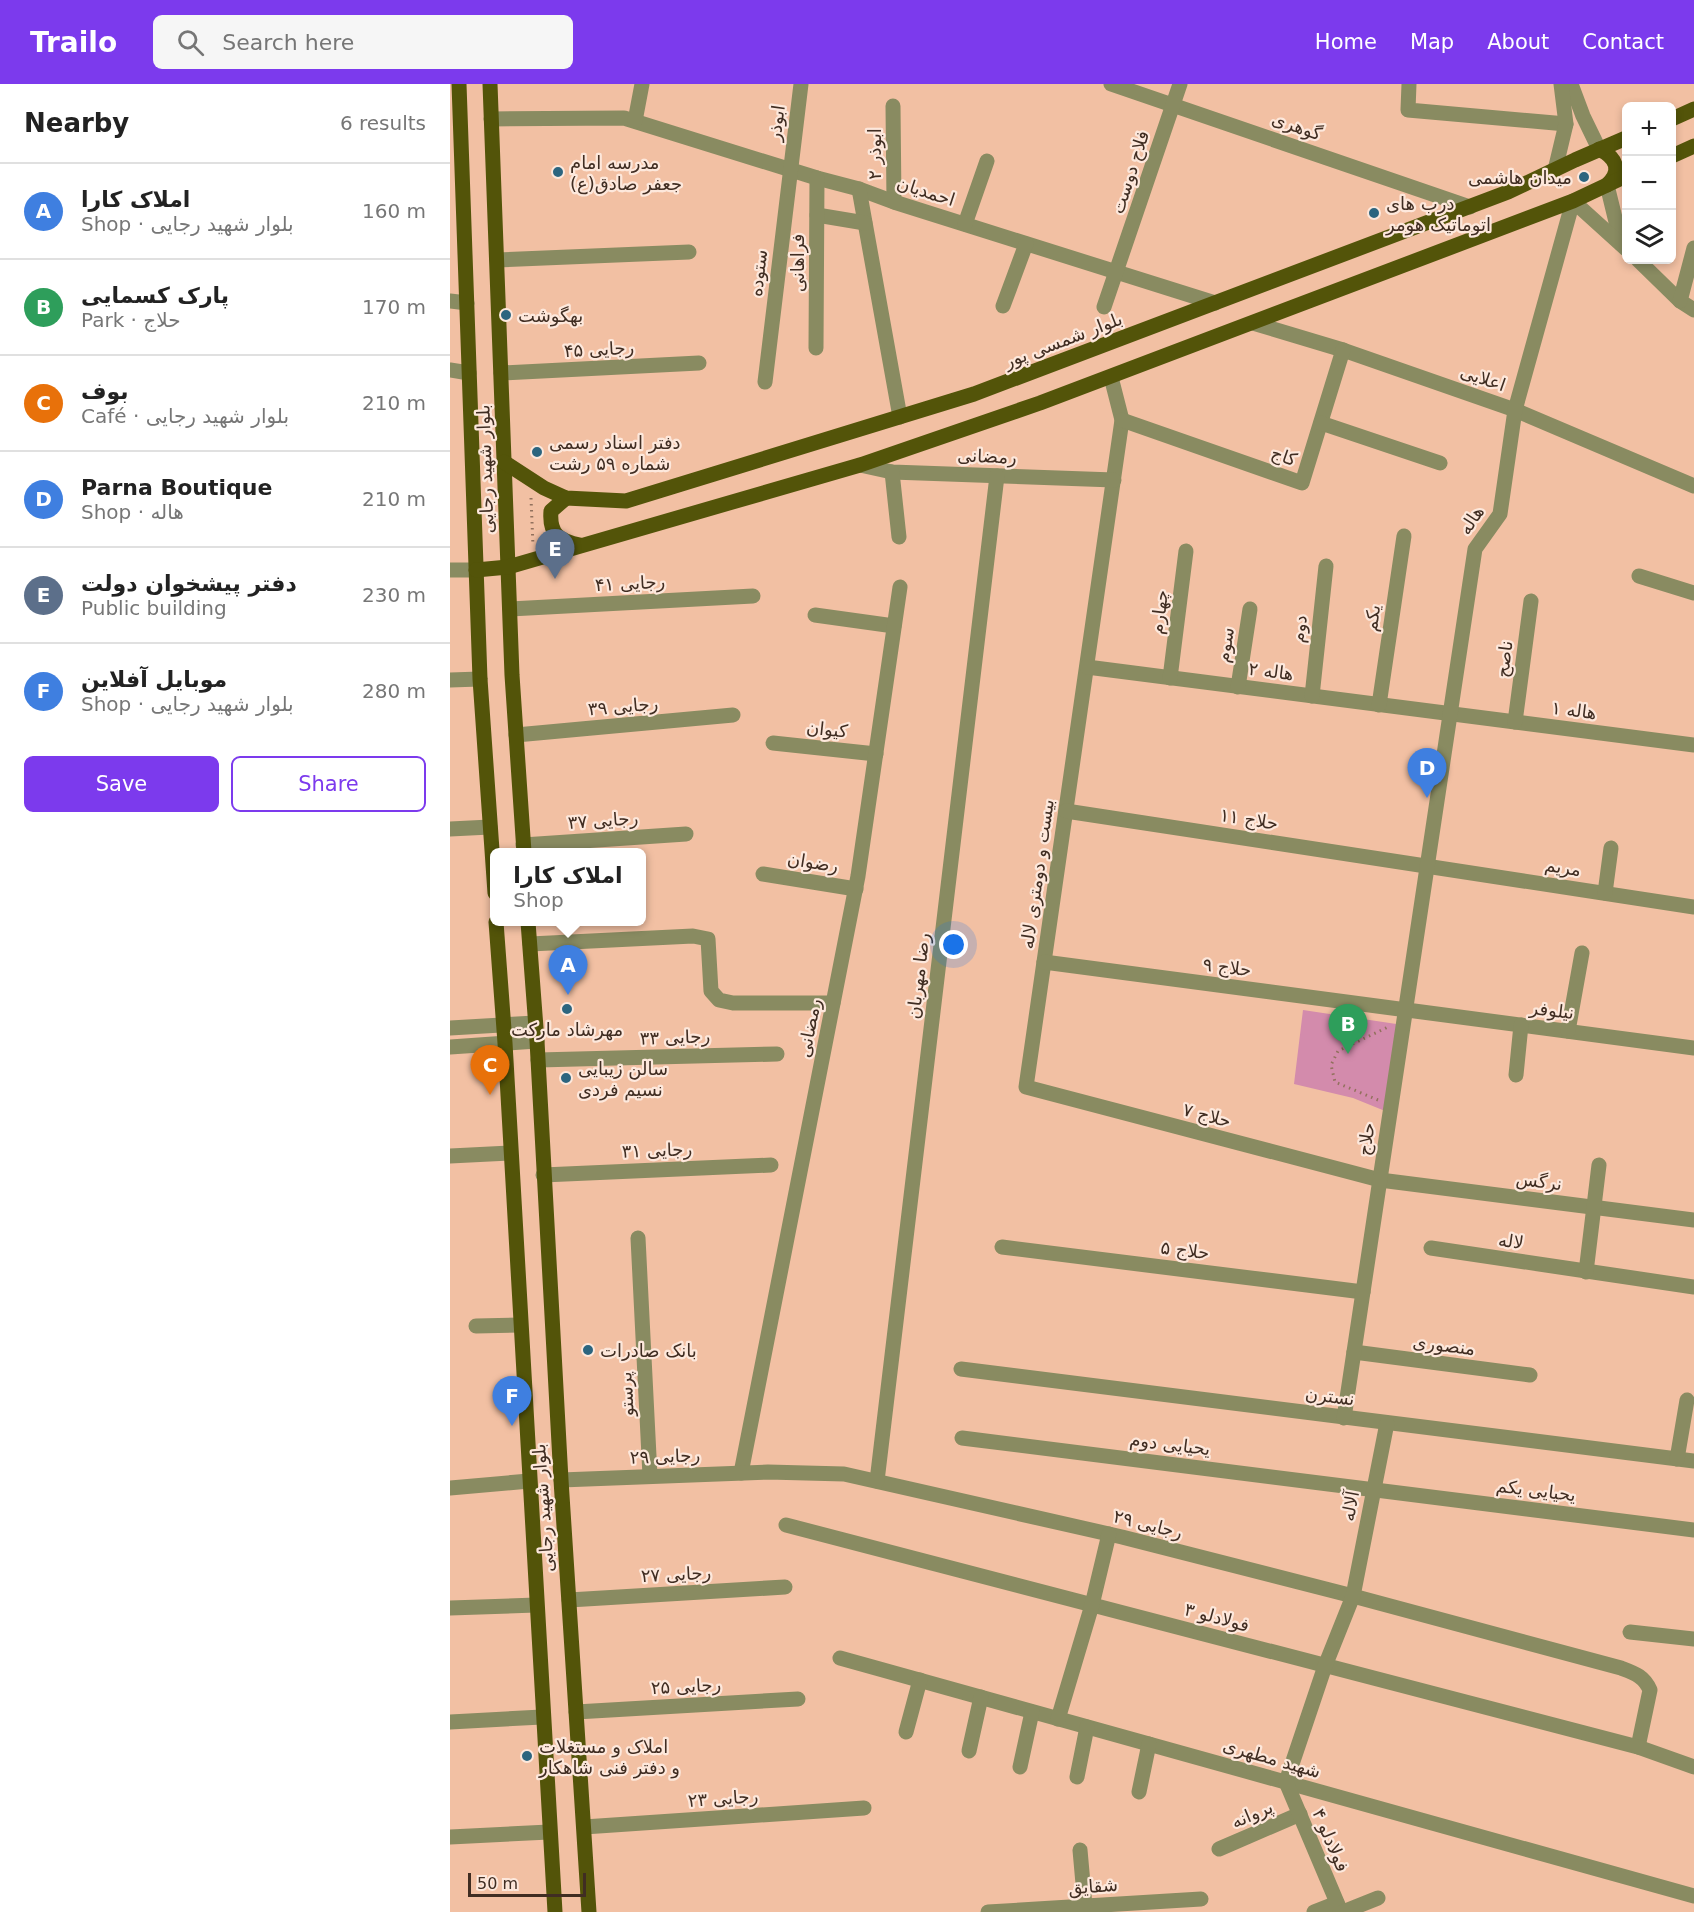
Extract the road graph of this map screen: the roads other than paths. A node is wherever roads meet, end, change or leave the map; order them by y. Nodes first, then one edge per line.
1 (459, 84) edge
2 (490, 84) edge
3 (642, 84) edge
4 (801, 84) edge
5 (1111, 84) edge
6 (1180, 84) edge
7 (1410, 84) edge
8 (1561, 84) edge
9 (1571, 84) edge
10 (1173, 104) junction
11 (893, 106) dead end
12 (1694, 109) edge
13 (1676, 117) edge
14 (491, 119) junction
15 (630, 119) junction
16 (1566, 124) junction
17 (1622, 140) edge
18 (1694, 146) edge
19 (1599, 149) junction
20 (1676, 154) edge
21 (987, 161) dead end
22 (789, 168) junction
23 (1555, 170) junction
24 (817, 178) junction
25 (1622, 178) edge
26 (1607, 185) junction
27 (859, 189) junction
28 (1573, 201) junction
29 (894, 202) junction
30 (1470, 207) junction
31 (817, 215) junction
32 (865, 223) junction
33 (965, 224) junction
34 (1622, 235) edge
35 (1026, 244) junction
36 (1622, 245) edge
37 (1694, 248) edge
38 (689, 252) dead end
39 (496, 260) junction
40 (1642, 264) edge
41 (1117, 272) junction
42 (450, 301) edge
43 (1680, 301) junction
44 (467, 303) junction
45 (1215, 303) junction
46 (1003, 306) dead end
47 (1104, 307) dead end
48 (1694, 309) edge
49 (1253, 323) junction
50 (816, 348) dead end
51 (1343, 350) junction
52 (699, 363) dead end
53 (450, 370) edge
54 (469, 374) junction
55 (501, 374) junction
56 (1111, 377) junction
57 (765, 382) dead end
58 (1515, 410) junction
59 (900, 417) junction
60 (1122, 420) junction
61 (1321, 423) junction
62 (504, 462) junction
63 (1440, 463) dead end
64 (860, 465) junction
65 (892, 472) junction
66 (997, 476) junction
67 (1114, 480) junction
68 (1694, 486) edge
69 (566, 498) junction
70 (1404, 536) dead end
71 (899, 537) dead end
72 (581, 546) junction
73 (1186, 551) dead end
74 (1326, 566) dead end
75 (508, 567) junction
76 (450, 570) edge
77 (476, 570) junction
78 (1639, 576) dead end
79 (900, 587) dead end
80 (1694, 593) edge
81 (753, 596) dead end
82 (1531, 602) dead end
83 (510, 609) junction
84 (1250, 609) dead end
85 (815, 615) dead end
86 (894, 626) junction
87 (1087, 667) junction
88 (1170, 678) junction
89 (480, 679) junction
90 (450, 680) edge
91 (1238, 687) junction
92 (1312, 696) junction
93 (1379, 705) junction
94 (1449, 714) junction
95 (733, 716) dead end
96 (1515, 722) junction
97 (516, 735) junction
98 (773, 743) dead end
99 (1694, 745) edge
100 (876, 754) junction
101 (1066, 811) junction
102 (490, 827) junction
103 (450, 829) edge
104 (686, 834) dead end
105 (492, 848) edge
106 (523, 848) edge
107 (534, 848) edge
108 (1611, 848) dead end
109 (1427, 866) junction
110 (763, 874) dead end
111 (856, 889) junction
112 (1605, 893) junction
113 (1694, 907) edge
114 (496, 926) edge
115 (528, 926) edge
116 (530, 944) junction
117 (1582, 953) dead end
118 (1044, 963) junction
119 (833, 1003) junction
120 (1405, 1014) junction
121 (535, 1023) junction
122 (504, 1025) junction
123 (1521, 1025) junction
124 (450, 1028) edge
125 (1568, 1031) junction
126 (537, 1041) junction
127 (505, 1043) junction
128 (450, 1047) edge
129 (1694, 1048) edge
130 (777, 1054) dead end
131 (538, 1060) junction
132 (1516, 1075) dead end
133 (1026, 1087) joint
134 (510, 1153) junction
135 (450, 1156) edge
136 (771, 1165) dead end
137 (1599, 1165) dead end
138 (543, 1175) junction
139 (1380, 1180) junction
140 (1592, 1207) junction
141 (1694, 1220) edge
142 (638, 1238) dead end
143 (1002, 1247) dead end
144 (1431, 1248) dead end
145 (1586, 1272) junction
146 (1694, 1287) edge
147 (1363, 1292) junction
148 (520, 1325) junction
149 (476, 1326) dead end
150 (1354, 1352) junction
151 (961, 1368) dead end
152 (1530, 1375) dead end
153 (1687, 1400) dead end
154 (1344, 1418) junction
155 (1387, 1423) junction
156 (962, 1438) dead end
157 (1677, 1459) junction
158 (1694, 1461) edge
159 (741, 1473) junction
160 (650, 1476) junction
161 (561, 1480) junction
162 (877, 1481) junction
163 (529, 1482) junction
164 (450, 1488) edge
165 (1374, 1489) junction
166 (786, 1525) dead end
167 (1694, 1530) edge
168 (1109, 1534) junction
169 (785, 1587) dead end
170 (1353, 1596) junction
171 (569, 1600) junction
172 (536, 1605) junction
173 (1092, 1605) junction
174 (450, 1608) edge
175 (1630, 1632) dead end
176 (1694, 1639) edge
177 (840, 1658) dead end
178 (1325, 1666) junction
179 (920, 1680) junction
180 (981, 1697) junction
181 (798, 1699) dead end
182 (576, 1712) junction
183 (1032, 1712) junction
184 (542, 1717) junction
185 (1058, 1719) junction
186 (450, 1722) edge
187 (1087, 1727) junction
188 (906, 1732) dead end
189 (1149, 1744) junction
190 (1638, 1748) junction
191 (969, 1751) dead end
192 (1020, 1767) dead end
193 (1694, 1767) edge
194 (1077, 1777) dead end
195 (1286, 1782) junction
196 (1139, 1792) dead end
197 (864, 1808) dead end
198 (1300, 1814) junction
199 (584, 1827) junction
200 (549, 1832) junction
201 (450, 1837) edge
202 (1220, 1849) dead end
203 (1080, 1850) dead end
204 (1694, 1896) edge
205 (1377, 1898) dead end
206 (1201, 1899) dead end
207 (1085, 1906) junction
208 (1340, 1909) edge
209 (555, 1912) edge
210 (589, 1912) edge
211 (988, 1912) edge
212 (1314, 1912) edge

1 - 44 main road, بلوار شهید رجایی
2 - 14 main road, بلوار شهید رجایی
3 - 15 street
4 - 22 street, ابوذر
5 - 10 street, گوهری
6 - 10 street, فلاح دوست
7 - 16 street
8 - 16 street
9 - 19 street
10 - 30 street, گوهری
10 - 41 street, فلاح دوست
11 - 29 street, ابوذر ۲
12 - 13 main road
14 - 15 street, احمدیان
14 - 39 main road, بلوار شهید رجایی
15 - 22 street, احمدیان
16 - 23 street
17 - 19 main road, بلوار شمسی پور
18 - 20 main road
19 - 23 main road, بلوار شمسی پور
19 - 26 main road
21 - 33 street
22 - 24 street, احمدیان
22 - 57 street, ستوده
23 - 30 main road, بلوار شمسی پور
24 - 27 street, احمدیان
24 - 31 street, فراهانی
25 - 26 main road
26 - 28 main road
26 - 34 street
27 - 29 street, احمدیان
27 - 32 street
28 - 36 street
28 - 49 main road
28 - 58 street, هاله
29 - 33 street, احمدیان
30 - 45 main road, بلوار شمسی پور
31 - 32 street
31 - 50 street, فراهانی
32 - 59 street
33 - 35 street, احمدیان
35 - 41 street, احمدیان
35 - 46 street
37 - 43 street
38 - 39 street
39 - 55 main road, بلوار شهید رجایی
40 - 43 street
41 - 45 street, احمدیان
41 - 47 street, فلاح دوست
42 - 44 street
43 - 48 street
44 - 54 main road, بلوار شهید رجایی
45 - 59 main road, بلوار شمسی پور
49 - 51 street, اعلایی
49 - 56 main road
51 - 58 street, اعلایی
51 - 61 street, کاج
52 - 55 street, رجایی ۴۵
53 - 54 street
54 - 77 main road, بلوار شهید رجایی
55 - 62 main road, بلوار شهید رجایی
56 - 60 street
56 - 64 main road
58 - 68 street, اعلایی
58 - 94 street, هاله
59 - 69 main road, بلوار شمسی پور
60 - 61 street, کاج
60 - 67 street
61 - 63 street
62 - 69 main road, بلوار شمسی پور
62 - 75 main road, بلوار شهید رجایی
64 - 65 street, رمضانی
64 - 72 main road
65 - 66 street, رمضانی
65 - 71 street
66 - 67 street, رمضانی
66 - 162 street, رضا مهربان
67 - 87 street
69 - 72 main road
70 - 93 street, یکم
72 - 75 main road
73 - 88 street, چهارم
74 - 92 street, دوم
75 - 77 main road
75 - 83 main road, بلوار شهید رجایی
76 - 77 street
77 - 89 main road, بلوار شهید رجایی
78 - 80 street
79 - 86 street, رمضانی
81 - 83 street, رجایی ۴۱
82 - 96 street, ناصح
83 - 97 main road, بلوار شهید رجایی
84 - 91 street, سوم
85 - 86 street
86 - 100 street, رمضانی
87 - 88 street, هاله ۲
87 - 101 street, بیست و دومتری لاله
88 - 91 street, هاله ۲
89 - 90 street
89 - 102 main road, بلوار شهید رجایی
91 - 92 street, هاله ۲
92 - 93 street, هاله ۲
93 - 94 street, هاله ۲
94 - 96 street, هاله ۱
94 - 109 street, هاله
95 - 97 street, رجایی ۳۹
96 - 99 street, هاله ۱
97 - 106 main road, بلوار شهید رجایی
98 - 100 street, کیوان
100 - 111 street, رمضانی
101 - 109 street, حلاج ۱۱
101 - 118 street, بیست و دومتری لاله
102 - 103 street
102 - 105 main road, بلوار شهید رجایی
104 - 107 street, رجایی ۳۷
108 - 112 street
109 - 112 street, مریم
109 - 120 street, حلاج
110 - 111 street, رضوان
111 - 119 street, رمضانی
112 - 113 street, مریم
114 - 122 main road, بلوار شهید رجایی
115 - 116 main road, بلوار شهید رجایی
116 - 119 street
116 - 121 main road, بلوار شهید رجایی
117 - 125 street
118 - 120 street, حلاج ۹
118 - 133 street, بیست و دومتری لاله
119 - 159 street, رمضانی
120 - 123 street, نیلوفر
120 - 139 street, حلاج
121 - 122 street
121 - 126 main road, بلوار شهید رجایی
122 - 124 street
122 - 127 main road, بلوار شهید رجایی
123 - 125 street, نیلوفر
123 - 132 street
125 - 129 street, نیلوفر
126 - 127 street
126 - 131 main road, بلوار شهید رجایی
127 - 128 street
127 - 134 main road, بلوار شهید رجایی
130 - 131 street, رجایی ۳۳
131 - 138 main road, بلوار شهید رجایی
133 - 139 street, حلاج ۷
134 - 135 street
134 - 148 main road, بلوار شهید رجایی
136 - 138 street, رجایی ۳۱
137 - 140 street
138 - 161 main road, بلوار شهید رجایی
139 - 140 street, نرگس
139 - 147 street, حلاج
140 - 141 street, نرگس
140 - 145 street
142 - 160 street, پرستو
143 - 147 street, حلاج ۵
144 - 145 street, لاله
145 - 146 street, لاله
147 - 150 street, حلاج
148 - 149 street
148 - 163 main road, بلوار شهید رجایی
150 - 152 street, منصوری
150 - 154 street, حلاج
151 - 154 street, نسترن
153 - 157 street
154 - 155 street, نسترن
155 - 157 street, نسترن
155 - 165 street, آلاله
156 - 165 street, یحیایی دوم
157 - 158 street, نسترن
159 - 160 street, رجایی ۲۹
159 - 162 street, رجایی ۲۹
160 - 161 street, رجایی ۲۹
161 - 171 main road, بلوار شهید رجایی
162 - 168 street, رجایی ۲۹
163 - 164 street
163 - 172 main road, بلوار شهید رجایی
165 - 167 street, یحیایی یکم
165 - 170 street, آلاله
166 - 173 street, فولادلو ۳
168 - 170 street, رجایی ۲۹
168 - 173 street
169 - 171 street, رجایی ۲۷
170 - 178 street, آلاله
170 - 190 street, رجایی ۲۹
171 - 182 main road, بلوار شهید رجایی
172 - 174 street
172 - 184 main road, بلوار شهید رجایی
173 - 178 street, فولادلو ۳
173 - 185 street
175 - 176 street
177 - 179 street, شهید مطهری
178 - 190 street, فولادلو ۳
178 - 195 street, آلاله
179 - 180 street, شهید مطهری
179 - 188 street
180 - 183 street, شهید مطهری
180 - 191 street
181 - 182 street, رجایی ۲۵
182 - 199 main road, بلوار شهید رجایی
183 - 185 street, شهید مطهری
183 - 192 street
184 - 186 street
184 - 200 main road, بلوار شهید رجایی
185 - 187 street, شهید مطهری
187 - 189 street, شهید مطهری
187 - 194 street
189 - 195 street, شهید مطهری
189 - 196 street
190 - 193 street, فولادلو ۳
195 - 198 street, فولادلو ۴
195 - 204 street, شهید مطهری
197 - 199 street, رجایی ۲۳
198 - 202 street, پروانه
198 - 208 street, فولادلو ۴
199 - 210 main road, بلوار شهید رجایی
200 - 201 street
200 - 209 main road, بلوار شهید رجایی
203 - 207 street
205 - 208 street
206 - 207 street, شقایق
207 - 211 street, شقایق
208 - 212 street

